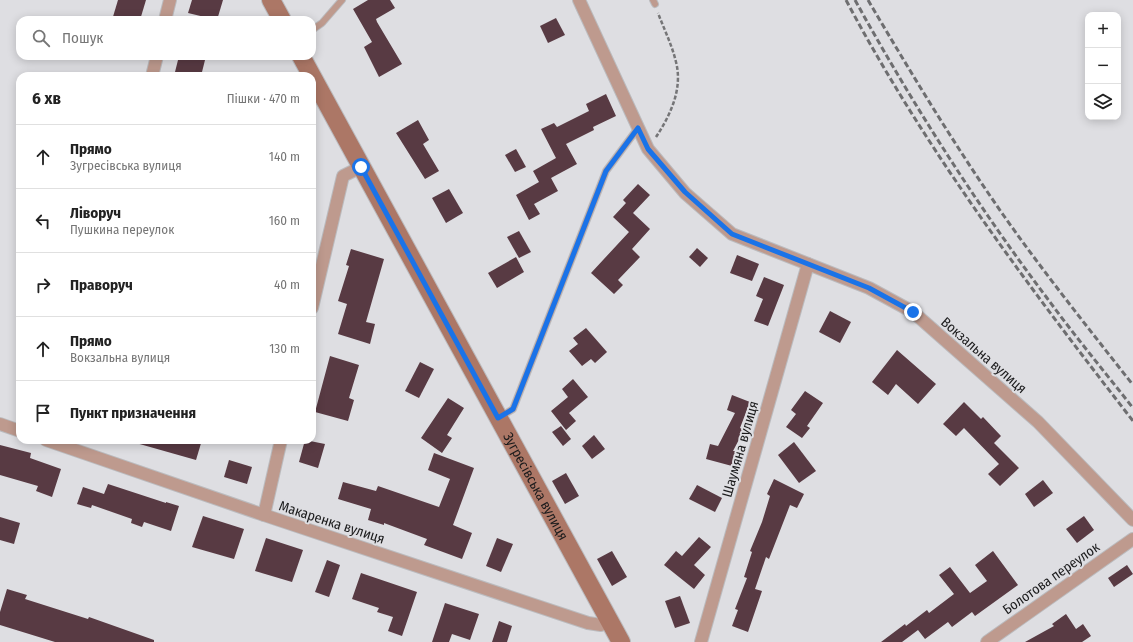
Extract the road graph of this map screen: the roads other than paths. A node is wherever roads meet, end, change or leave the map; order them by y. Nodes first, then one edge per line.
1 (170, 0) edge
2 (272, 0) edge
3 (342, 0) edge
4 (579, 0) edge
5 (166, 16) edge
6 (280, 16) edge
7 (316, 27) edge
8 (156, 60) edge
9 (303, 60) edge
10 (153, 72) edge
11 (310, 72) edge
12 (316, 84) edge
13 (638, 128) junction
14 (361, 167) junction
15 (808, 264) junction
16 (316, 291) edge
17 (498, 418) junction
18 (0, 424) edge
19 (16, 430) edge
20 (70, 444) edge
21 (280, 444) edge
22 (264, 515) junction
23 (1133, 520) edge
24 (1133, 539) edge
25 (609, 621) junction
26 (621, 642) edge
27 (701, 642) edge
28 (987, 642) edge

1 - 5 street
2 - 6 street
3 - 7 lane
4 - 13 street, Вокзальна вулиця
8 - 10 street
9 - 11 street, Зугресівська вулиця
12 - 14 street, Зугресівська вулиця
13 - 15 street, Вокзальна вулиця
13 - 17 lane
14 - 16 street
14 - 17 street, Зугресівська вулиця
15 - 23 street, Вокзальна вулиця
15 - 27 street, Шаумяна вулиця
17 - 25 street, Зугресівська вулиця
18 - 19 street
20 - 22 street, Макаренка вулиця
21 - 22 street
22 - 25 street, Макаренка вулиця
24 - 28 street, Болотова переулок
25 - 26 street, Зугресівська вулиця

